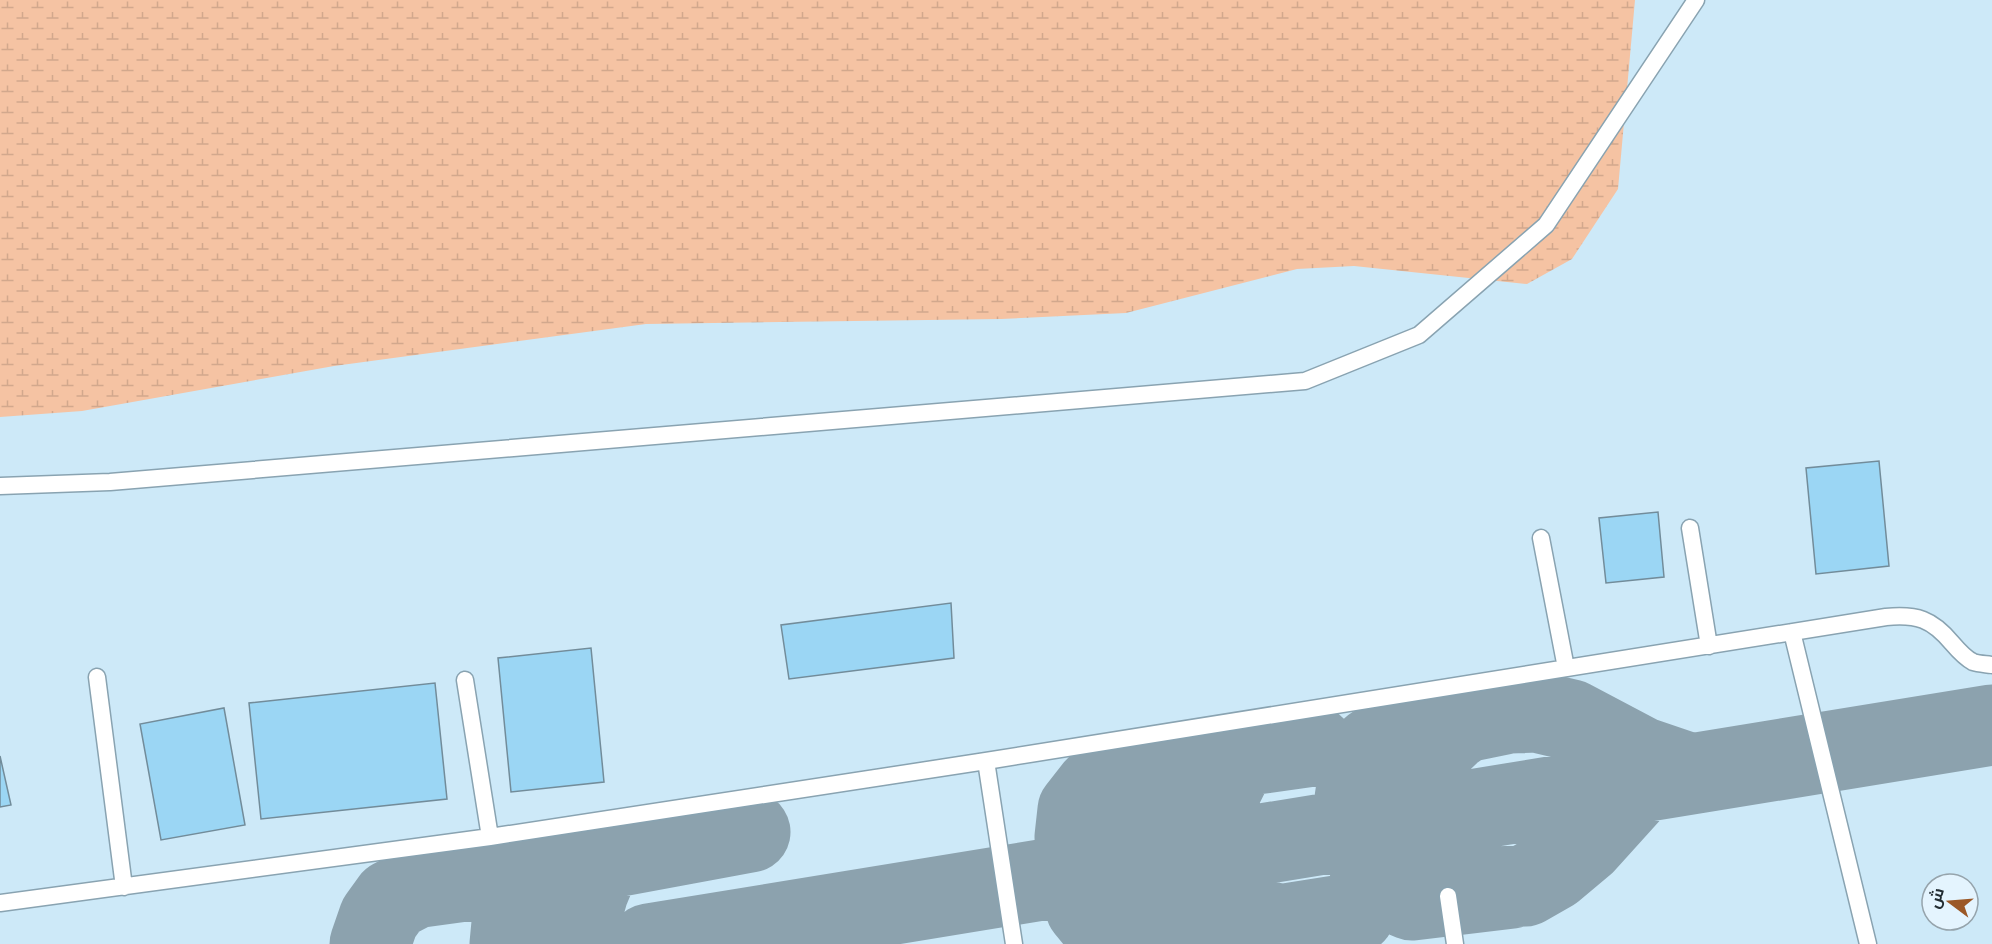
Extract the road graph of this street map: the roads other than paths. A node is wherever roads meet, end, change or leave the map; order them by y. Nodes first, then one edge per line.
1 (1696, 0) edge
2 (0, 486) edge
3 (1690, 528) dead end
4 (1541, 538) dead end
5 (1792, 632) junction
6 (1709, 646) junction
7 (1992, 665) edge
8 (1566, 668) junction
9 (97, 677) dead end
10 (465, 680) dead end
11 (986, 761) junction
12 (489, 837) junction
13 (124, 887) junction
14 (1448, 896) dead end
15 (0, 903) edge
16 (1014, 944) edge
17 (1455, 944) edge
18 (1868, 944) edge

1 - 2 lane
3 - 6 lane
4 - 8 lane
5 - 6 lane
5 - 7 lane
5 - 18 lane
6 - 8 lane
8 - 11 lane
9 - 13 lane
10 - 12 lane
11 - 12 lane
11 - 16 lane
12 - 13 lane
13 - 15 lane
14 - 17 lane

